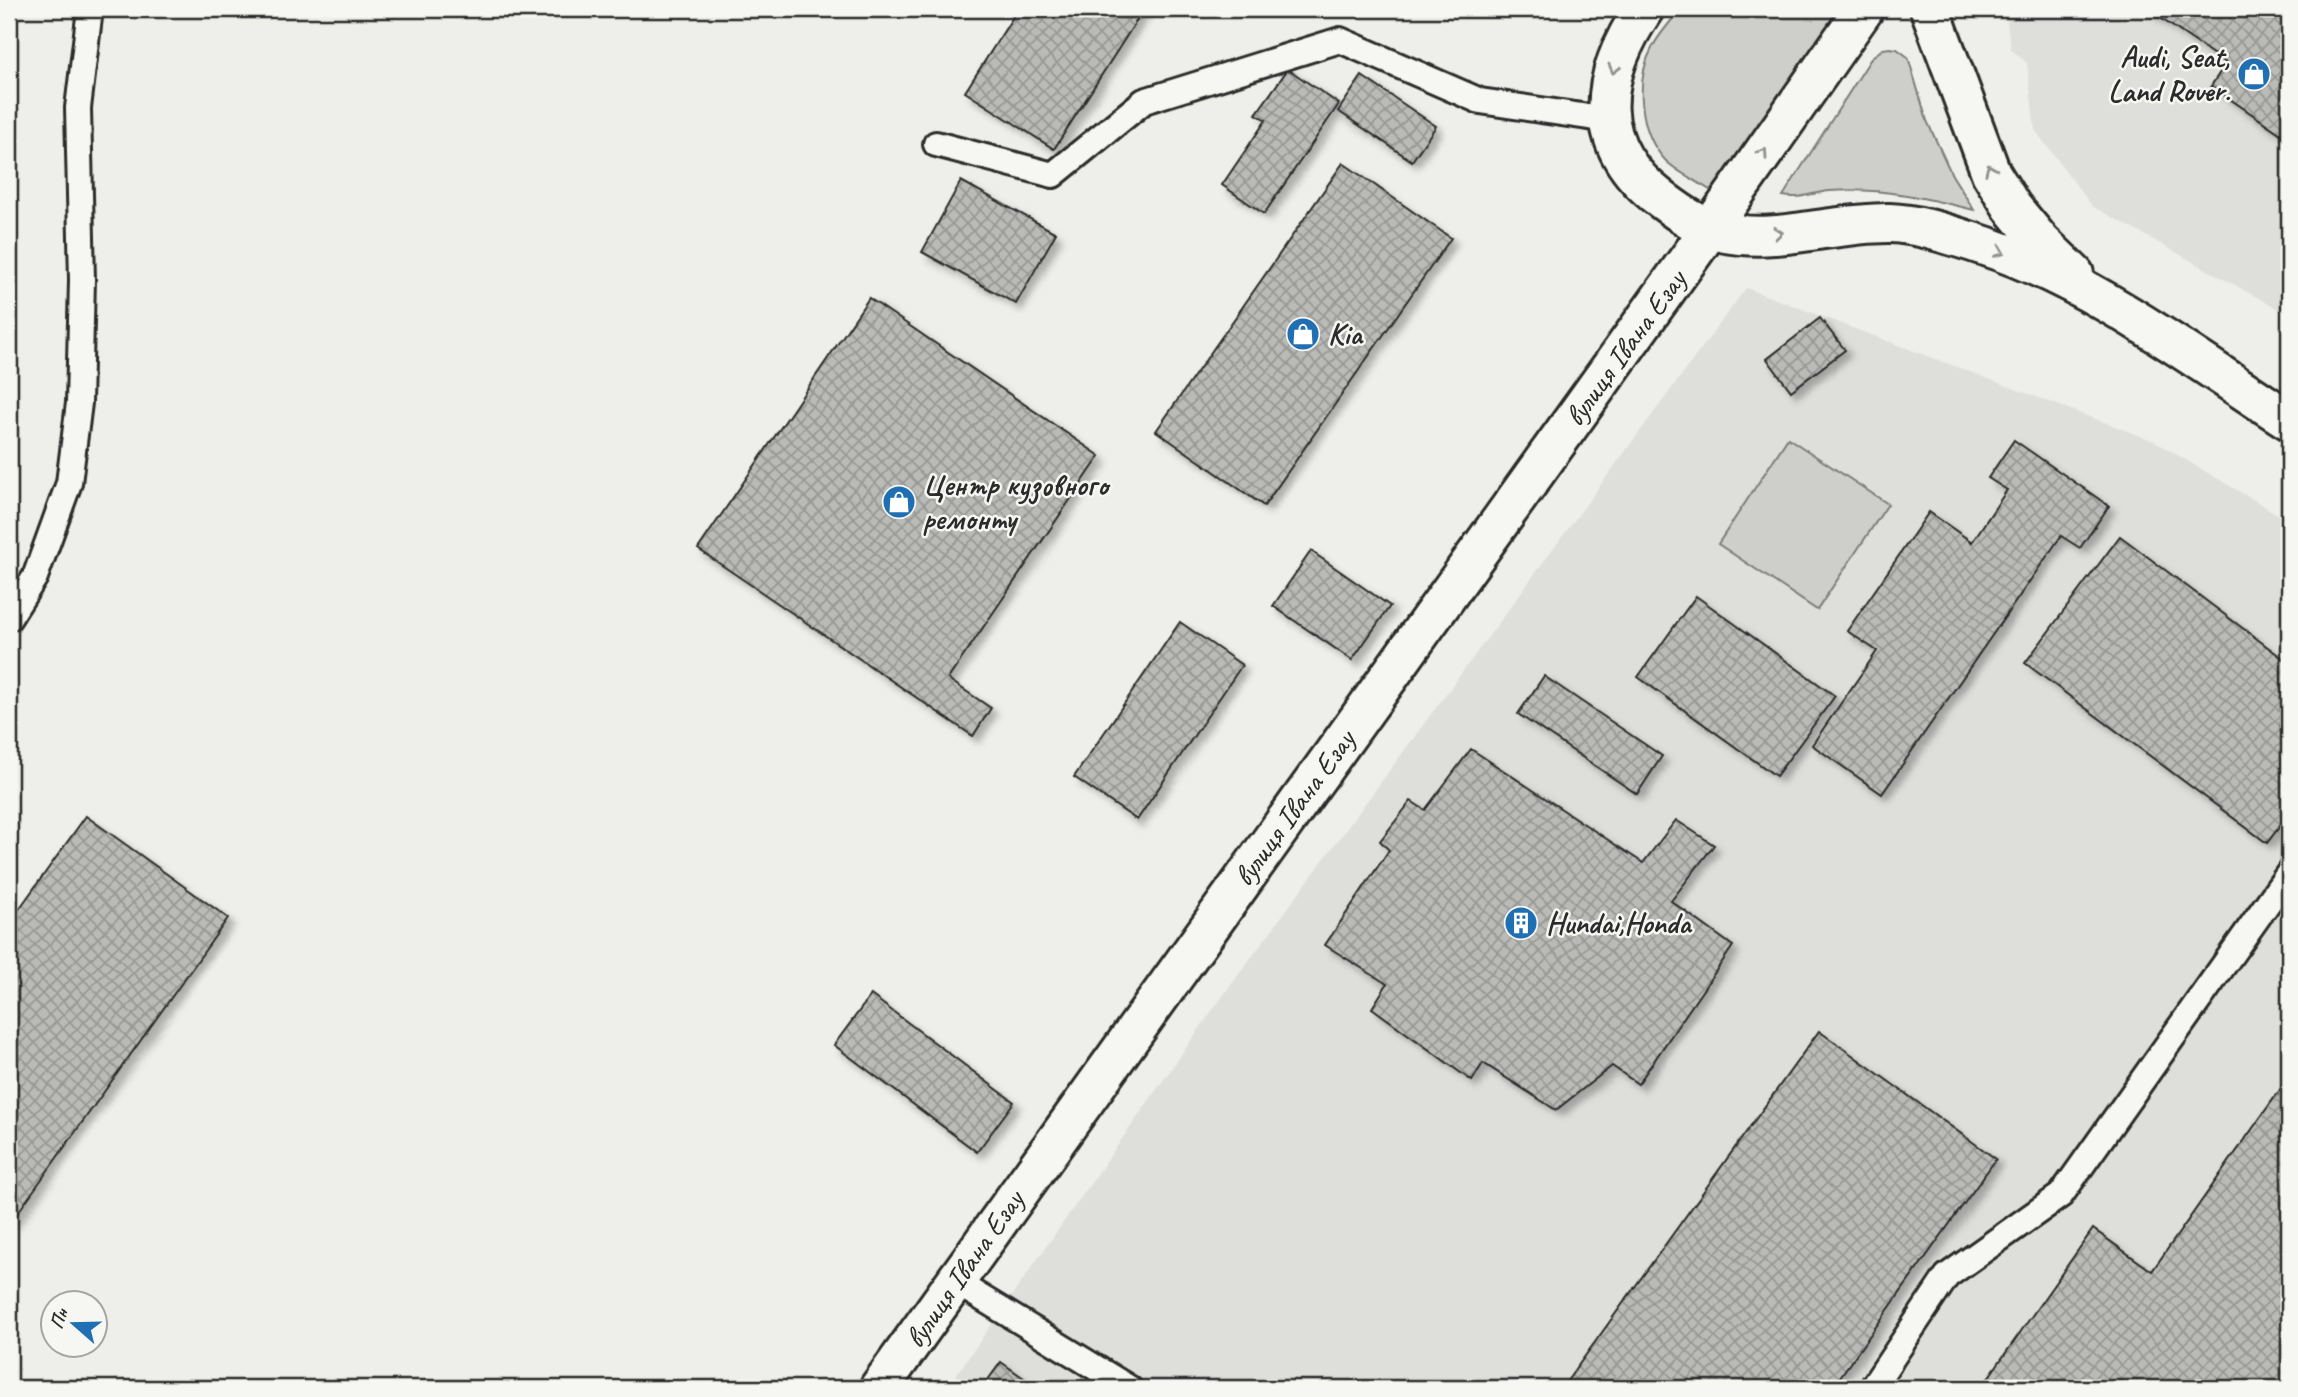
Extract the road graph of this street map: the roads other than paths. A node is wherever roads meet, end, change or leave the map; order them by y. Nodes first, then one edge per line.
1 (90, 9) edge
2 (1644, 9) edge
3 (1864, 9) edge
4 (1930, 9) edge
5 (1609, 120) junction
6 (936, 144) dead end
7 (1710, 229) junction
8 (2096, 295) junction
9 (2289, 420) edge
10 (9, 618) edge
11 (2289, 873) edge
12 (954, 1281) junction
13 (879, 1388) edge
14 (1129, 1388) edge
15 (1872, 1388) edge

1 - 10 lane
2 -> 5 street
7 -> 3 street, вулиця Івана Езау
8 -> 4 street
5 - 6 lane
5 - 7 street
7 -> 8 street
7 - 12 street, вулиця Івана Езау
8 - 9 street
11 - 15 lane
12 - 13 street, вулиця Івана Езау
12 - 14 lane

